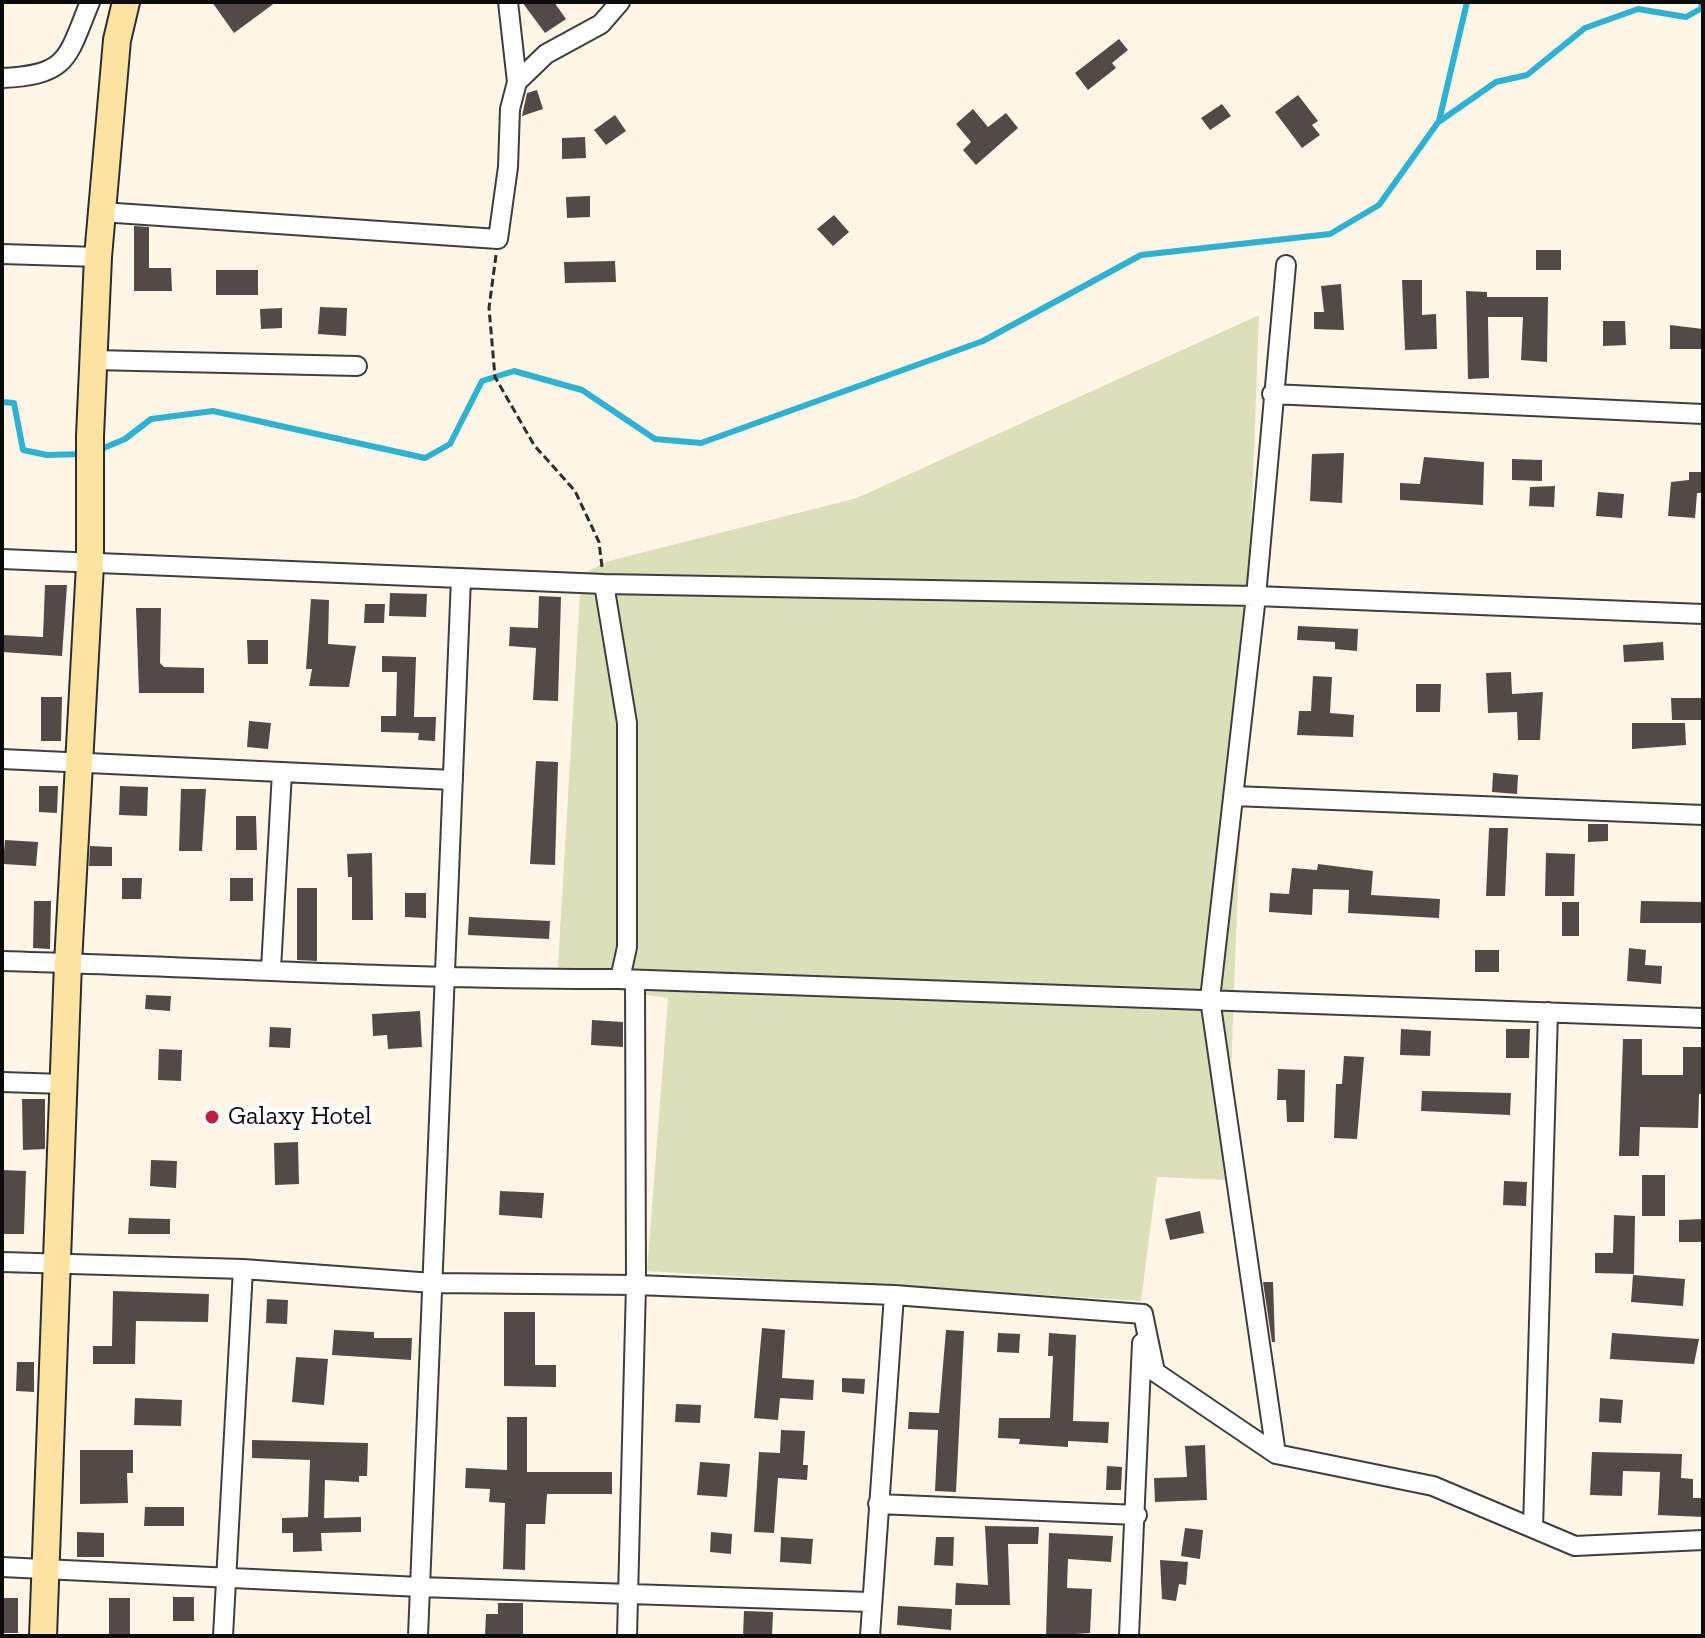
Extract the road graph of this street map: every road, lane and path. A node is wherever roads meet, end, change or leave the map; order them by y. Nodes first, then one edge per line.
1 (90, 2) edge
2 (126, 2) edge
3 (508, 2) edge
4 (620, 2) edge
5 (2, 78) edge
6 (517, 82) junction
7 (101, 212) junction
8 (498, 239) junction
9 (2, 254) edge
10 (98, 257) junction
11 (1286, 265) dead end
12 (93, 360) junction
13 (357, 366) dead end
14 (1272, 394) junction
15 (1703, 414) edge
16 (2, 559) edge
17 (90, 565) junction
18 (461, 578) junction
19 (604, 584) junction
20 (1256, 596) junction
21 (1703, 614) edge
22 (2, 759) edge
23 (81, 762) junction
24 (282, 772) junction
25 (453, 780) junction
26 (1234, 796) junction
27 (1703, 815) edge
28 (2, 961) edge
29 (68, 963) junction
30 (271, 969) junction
31 (443, 980) junction
32 (628, 980) junction
33 (1210, 999) junction
34 (1548, 1012) junction
35 (1703, 1018) edge
36 (2, 1082) edge
37 (63, 1084) junction
38 (2, 1262) edge
39 (56, 1264) junction
40 (243, 1269) junction
41 (433, 1283) junction
42 (636, 1285) junction
43 (894, 1295) junction
44 (1143, 1314) junction
45 (1276, 1454) junction
46 (878, 1504) junction
47 (1137, 1515) junction
48 (1533, 1528) junction
49 (1703, 1540) edge
50 (2, 1567) edge
51 (45, 1569) junction
52 (225, 1576) junction
53 (420, 1587) junction
54 (629, 1594) junction
55 (870, 1602) junction
56 (43, 1636) edge
57 (223, 1636) edge
58 (418, 1636) edge
59 (627, 1636) edge
60 (870, 1636) edge
61 (1129, 1636) edge

1 - 5 street
2 - 7 main road
3 - 6 street
4 - 6 street
6 - 8 street
7 - 8 street
7 - 10 main road
8 - 19 path
9 - 10 street
10 - 12 main road
11 - 14 street
12 - 13 street
12 - 17 main road
14 - 15 street
14 - 20 street
16 - 17 street
17 - 18 street
17 - 23 main road
18 - 19 street
18 - 25 street
19 - 20 street
19 - 32 street
20 - 21 street
20 - 26 street
22 - 23 street
23 - 24 street
23 - 29 main road
24 - 25 street
24 - 30 street
25 - 31 street
26 - 27 street
26 - 33 street
28 - 29 street
29 - 30 street
29 - 37 main road
30 - 31 street
31 - 32 street
31 - 41 street
32 - 33 street
32 - 42 street
33 - 34 street
33 - 45 street
34 - 35 street
34 - 48 street
36 - 37 street
37 - 39 main road
38 - 39 street
39 - 40 street
39 - 51 main road
40 - 41 street
40 - 52 street
41 - 42 street
41 - 53 street
42 - 43 street
42 - 54 street
43 - 44 street
43 - 46 street
44 - 45 street
44 - 47 street
45 - 48 street
46 - 47 street
46 - 55 street
47 - 61 street
48 - 49 street
50 - 51 street
51 - 52 street
51 - 56 main road
52 - 53 street
52 - 57 street
53 - 54 street
53 - 58 street
54 - 55 street
54 - 59 street
55 - 60 street

